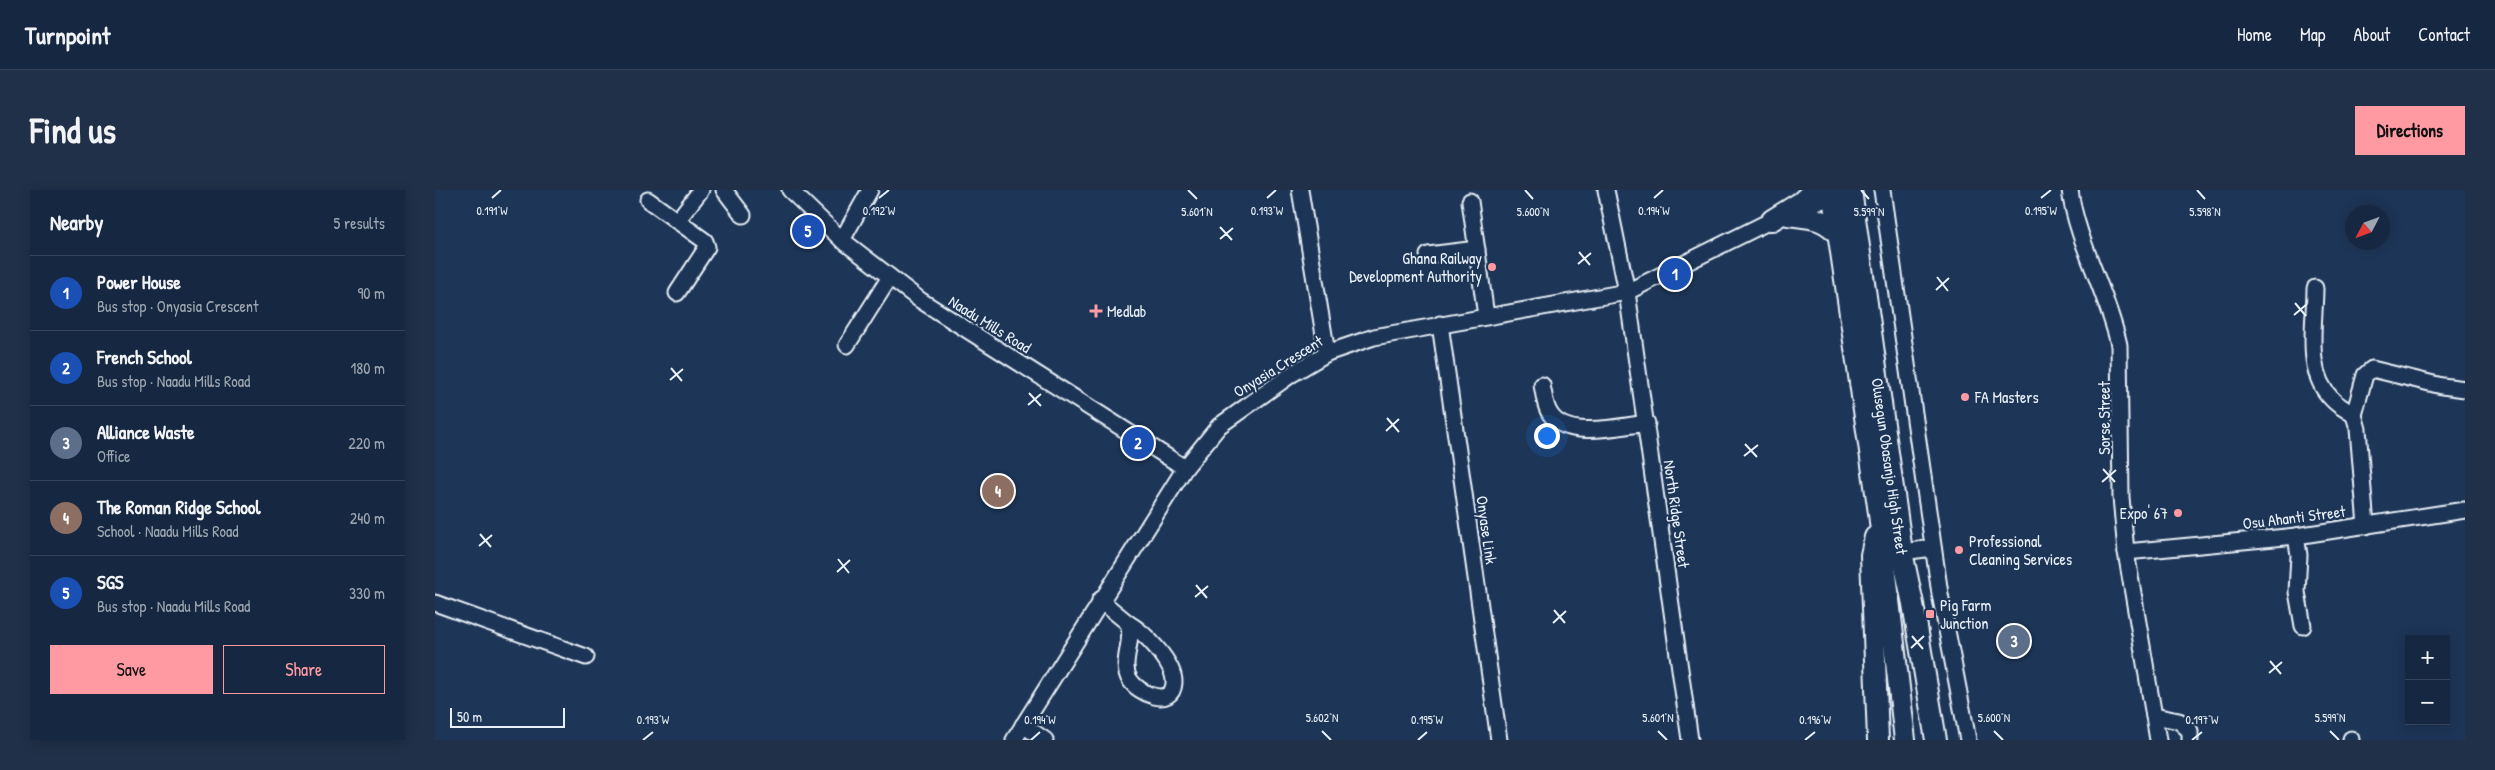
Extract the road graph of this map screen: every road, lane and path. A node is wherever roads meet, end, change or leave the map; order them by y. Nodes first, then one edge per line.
1 (701, 190) edge
2 (724, 190) edge
3 (791, 190) edge
4 (869, 190) edge
5 (1300, 190) edge
6 (1606, 190) edge
7 (1883, 190) edge
8 (2070, 190) edge
9 (1836, 191) edge
10 (648, 200) dead end
11 (1470, 201) dead end
12 (743, 216) dead end
13 (1780, 218) junction
14 (677, 221) junction
15 (1839, 236) junction
16 (841, 240) junction
17 (1477, 250) junction
18 (1429, 255) dead end
19 (890, 277) junction
20 (2315, 288) dead end
21 (1627, 292) junction
22 (677, 293) dead end
23 (1486, 316) junction
24 (1440, 324) junction
25 (847, 345) dead end
26 (1327, 354) junction
27 (1542, 385) dead end
28 (2465, 389) edge
29 (2354, 416) junction
30 (1647, 423) junction
31 (1185, 468) junction
32 (2465, 510) edge
33 (1879, 513) junction
34 (2366, 526) junction
35 (2296, 536) junction
36 (1933, 548) junction
37 (1901, 552) junction
38 (2126, 552) junction
39 (1100, 600) junction
40 (435, 603) edge
41 (1128, 623) junction
42 (2303, 626) dead end
43 (587, 658) dead end
44 (2154, 716) junction
45 (1023, 725) junction
46 (1013, 740) edge
47 (1045, 740) edge
48 (1499, 740) edge
49 (1690, 740) edge
50 (1878, 740) edge
51 (1905, 740) edge
52 (1936, 740) edge
53 (1968, 740) edge
54 (2157, 740) edge
55 (2190, 740) edge

1 - 14 street
2 - 12 street
3 - 16 street, Naadu Mills Road
4 - 16 street
5 - 26 street
6 - 21 street, North Ridge Street
7 - 36 street
8 - 38 street, Sorse Street
9 - 13 main road
9 - 15 main road, Olusegun Obasanjo High Street
9 - 37 main road, Olusegun Obasanjo High Street
10 - 14 street
11 - 17 street
13 - 15 main road
13 - 21 street, Onyasia Crescent
14 - 22 street
15 - 33 main road, Olusegun Obasanjo High Street
16 - 19 street, Naadu Mills Road
17 - 18 street
17 - 23 street
19 - 25 street
19 - 31 street, Naadu Mills Road
20 - 29 street
21 - 23 street, Onyasia Crescent
21 - 30 street, North Ridge Street
23 - 24 street, Onyasia Crescent
24 - 26 street, Onyasia Crescent
24 - 48 street, Onyase Link
26 - 31 street, Onyasia Crescent
27 - 30 street
28 - 29 street
29 - 34 street
30 - 49 street, North Ridge Street
31 - 39 street, Onyasia Crescent
32 - 34 street, Osu Ahanti Street
33 - 50 main road
33 - 51 main road, Olusegun Obasanjo High Street
34 - 35 street, Osu Ahanti Street
35 - 38 street, Osu Ahanti Street
35 - 42 street
36 - 37 street
36 - 53 street
37 - 52 main road, Olusegun Obasanjo High Street
38 - 44 street, Sorse Street
39 - 41 street
39 - 45 street, Onyasia Crescent
40 - 43 street
41 - 41 street
44 - 54 street, Sorse Street
44 - 55 street
45 - 46 street, Onyasia Crescent
45 - 47 street

